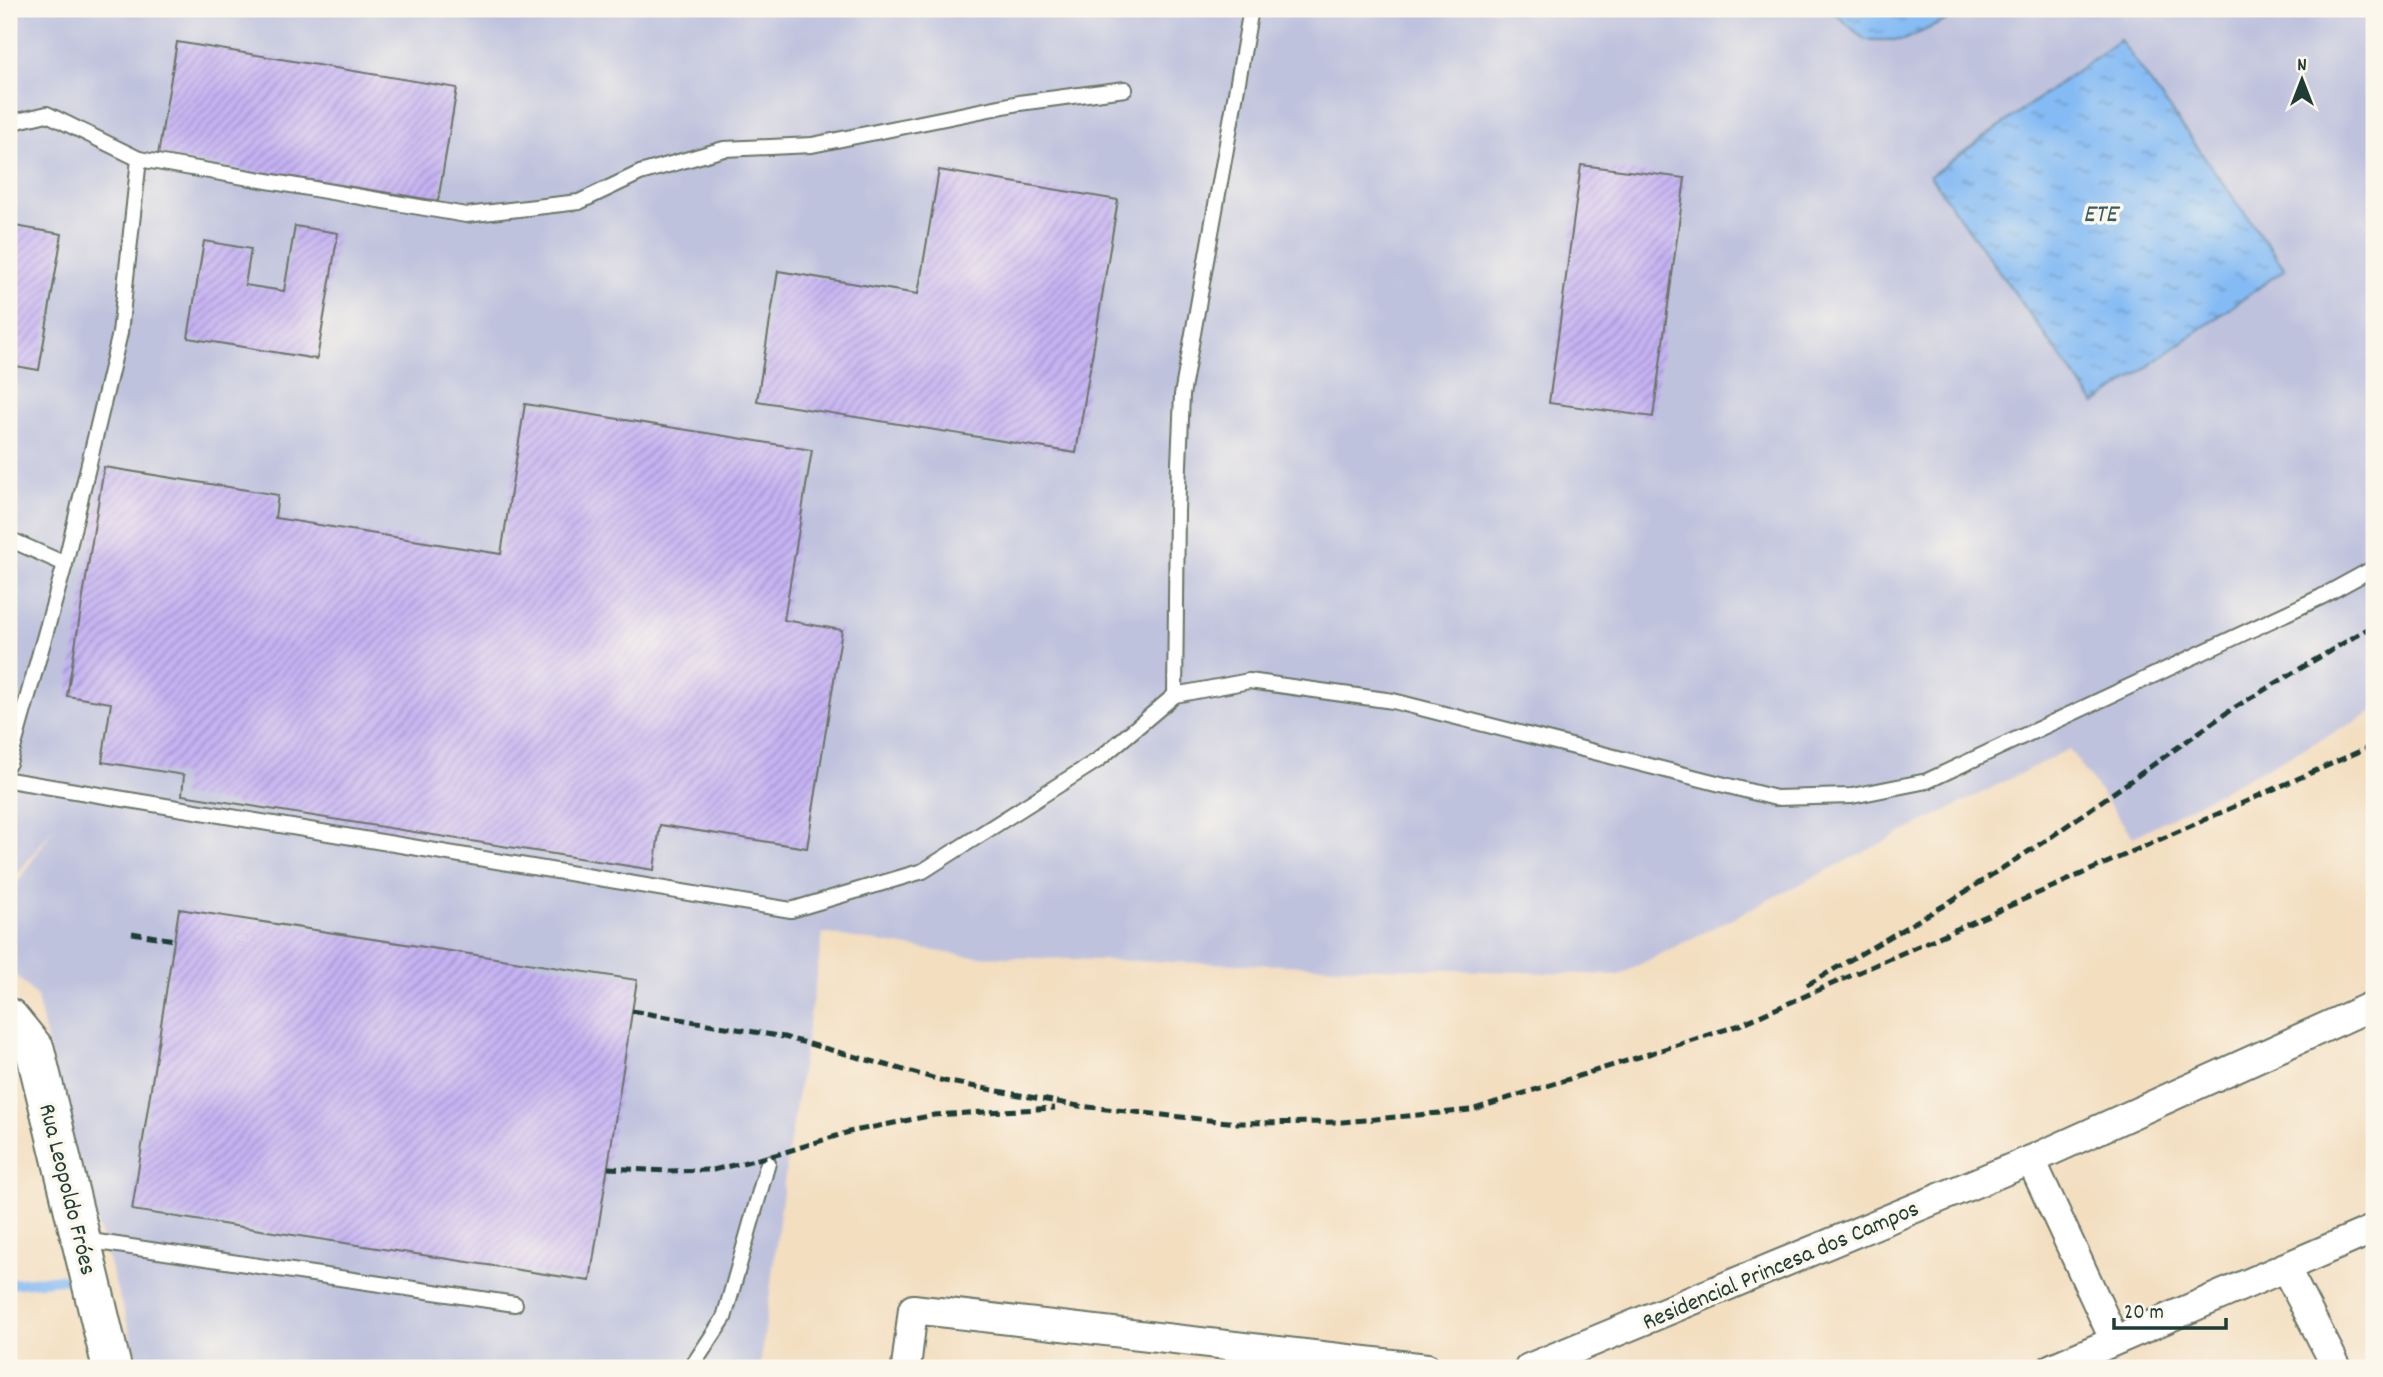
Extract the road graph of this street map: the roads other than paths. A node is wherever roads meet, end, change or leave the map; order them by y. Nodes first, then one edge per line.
1 (1251, 9) edge
2 (1125, 89) dead end
3 (9, 123) edge
4 (139, 159) junction
5 (9, 539) edge
6 (65, 564) junction
7 (2374, 568) edge
8 (1175, 695) junction
9 (9, 764) edge
10 (9, 780) edge
11 (2374, 1005) edge
12 (9, 1018) edge
13 (2031, 1160) junction
14 (768, 1163) dead end
15 (2374, 1229) edge
16 (82, 1240) junction
17 (2285, 1267) junction
18 (515, 1304) dead end
19 (2115, 1339) junction
20 (112, 1368) edge
21 (691, 1368) edge
22 (906, 1368) edge
23 (1427, 1368) edge
24 (1529, 1368) edge
25 (2052, 1368) edge
26 (2337, 1368) edge

1 - 8 lane
2 - 4 lane
3 - 4 lane
4 - 6 lane
5 - 6 lane
6 - 9 lane
7 - 8 lane
8 - 10 lane
11 - 13 street, Residencial Princesa dos Campos
12 - 16 street, Rua Leopoldo Fróes
13 - 19 street
13 - 24 street, Residencial Princesa dos Campos
14 - 21 lane
15 - 17 street
16 - 18 lane
16 - 20 street, Rua Leopoldo Fróes
17 - 19 street
17 - 26 street
19 - 25 street
22 - 23 street

